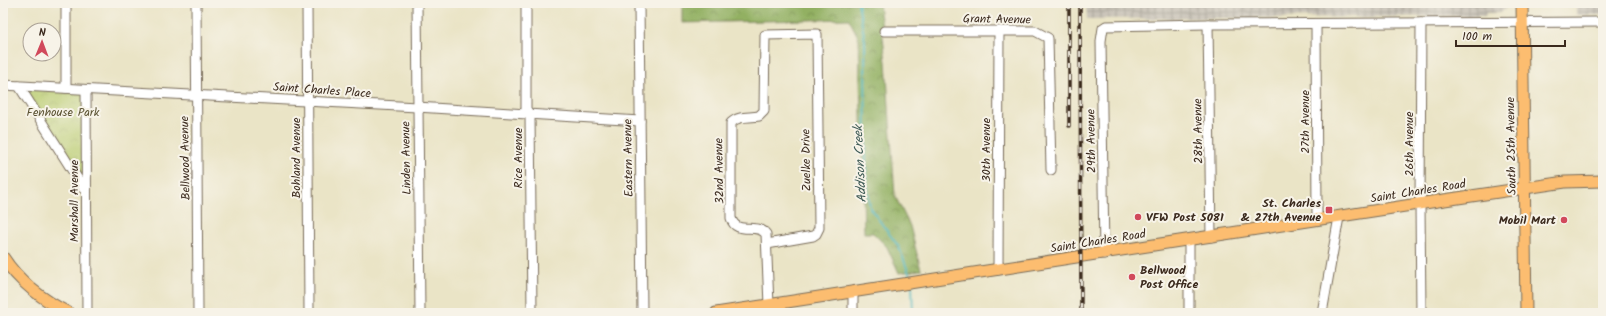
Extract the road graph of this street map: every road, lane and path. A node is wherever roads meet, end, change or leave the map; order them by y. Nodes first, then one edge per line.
1 (66, 3) edge
2 (196, 3) edge
3 (307, 3) edge
4 (417, 3) edge
5 (526, 3) edge
6 (639, 3) edge
7 (1522, 3) edge
8 (1522, 22) junction
9 (1603, 22) edge
10 (1421, 23) junction
11 (1208, 24) junction
12 (1316, 24) junction
13 (884, 31) dead end
14 (999, 31) junction
15 (765, 35) joint
16 (3, 86) edge
17 (19, 86) junction
18 (66, 88) junction
19 (86, 90) junction
20 (196, 95) junction
21 (307, 101) junction
22 (417, 107) junction
23 (530, 115) junction
24 (640, 120) junction
25 (1051, 170) dead end
26 (1603, 181) edge
27 (1524, 189) junction
28 (86, 192) junction
29 (1420, 204) junction
30 (1339, 217) junction
31 (1317, 220) junction
32 (1211, 237) junction
33 (1189, 240) junction
34 (767, 244) junction
35 (1104, 254) junction
36 (3, 257) edge
37 (998, 270) junction
38 (853, 292) junction
39 (769, 305) junction
40 (747, 310) edge
41 (64, 312) edge
42 (87, 313) edge
43 (198, 313) edge
44 (309, 313) edge
45 (420, 313) edge
46 (532, 313) edge
47 (642, 313) edge
48 (716, 313) edge
49 (853, 313) edge
50 (1189, 313) edge
51 (1322, 313) edge
52 (1421, 313) edge
53 (1526, 313) edge

1 - 18 street
2 - 20 street, Bellwood Avenue
3 - 21 street, Bohland Avenue
4 - 22 street, Linden Avenue
5 - 23 street, Rice Avenue
6 - 24 street, Eastern Avenue
7 - 8 main road, South 25th Avenue
8 - 9 street
8 - 10 street
8 - 27 main road, South 25th Avenue
10 - 12 street
10 - 29 street, 26th Avenue
11 - 12 street
11 - 32 street, 28th Avenue
11 - 35 street, 29th Avenue
12 - 31 street, 27th Avenue
13 - 14 street, Grant Avenue
14 - 25 street, Grant Avenue
14 - 37 street, 30th Avenue
15 - 34 street, 32nd Avenue
15 - 34 street, Zuelke Drive
16 - 17 street, Saint Charles Place
17 - 18 street, Saint Charles Place
17 - 28 street
18 - 19 street, Saint Charles Place
19 - 20 street, Saint Charles Place
19 - 28 street, Marshall Avenue
20 - 21 street, Saint Charles Place
20 - 43 street, Bellwood Avenue
21 - 22 street, Saint Charles Place
21 - 44 street, Bohland Avenue
22 - 23 street, Saint Charles Place
22 - 45 street, Linden Avenue
23 - 24 street, Saint Charles Place
23 - 46 street, Rice Avenue
24 - 47 street, Eastern Avenue
26 - 27 main road, Saint Charles Road
27 - 29 main road, Saint Charles Road
27 - 53 main road, South 25th Avenue
28 - 42 street, Marshall Avenue
29 - 30 main road, Saint Charles Road
29 - 52 street, 26th Avenue
30 - 31 main road, Saint Charles Road
30 - 51 street
31 - 32 main road, Saint Charles Road
32 - 33 main road, Saint Charles Road
33 - 35 main road, Saint Charles Road
33 - 50 street
34 - 39 street, 32nd Avenue
35 - 37 main road, Saint Charles Road
36 - 41 main road
37 - 38 main road, Saint Charles Road
38 - 39 main road, Saint Charles Road
38 - 49 street
39 - 40 main road, Saint Charles Road
40 - 48 main road, Saint Charles Road

